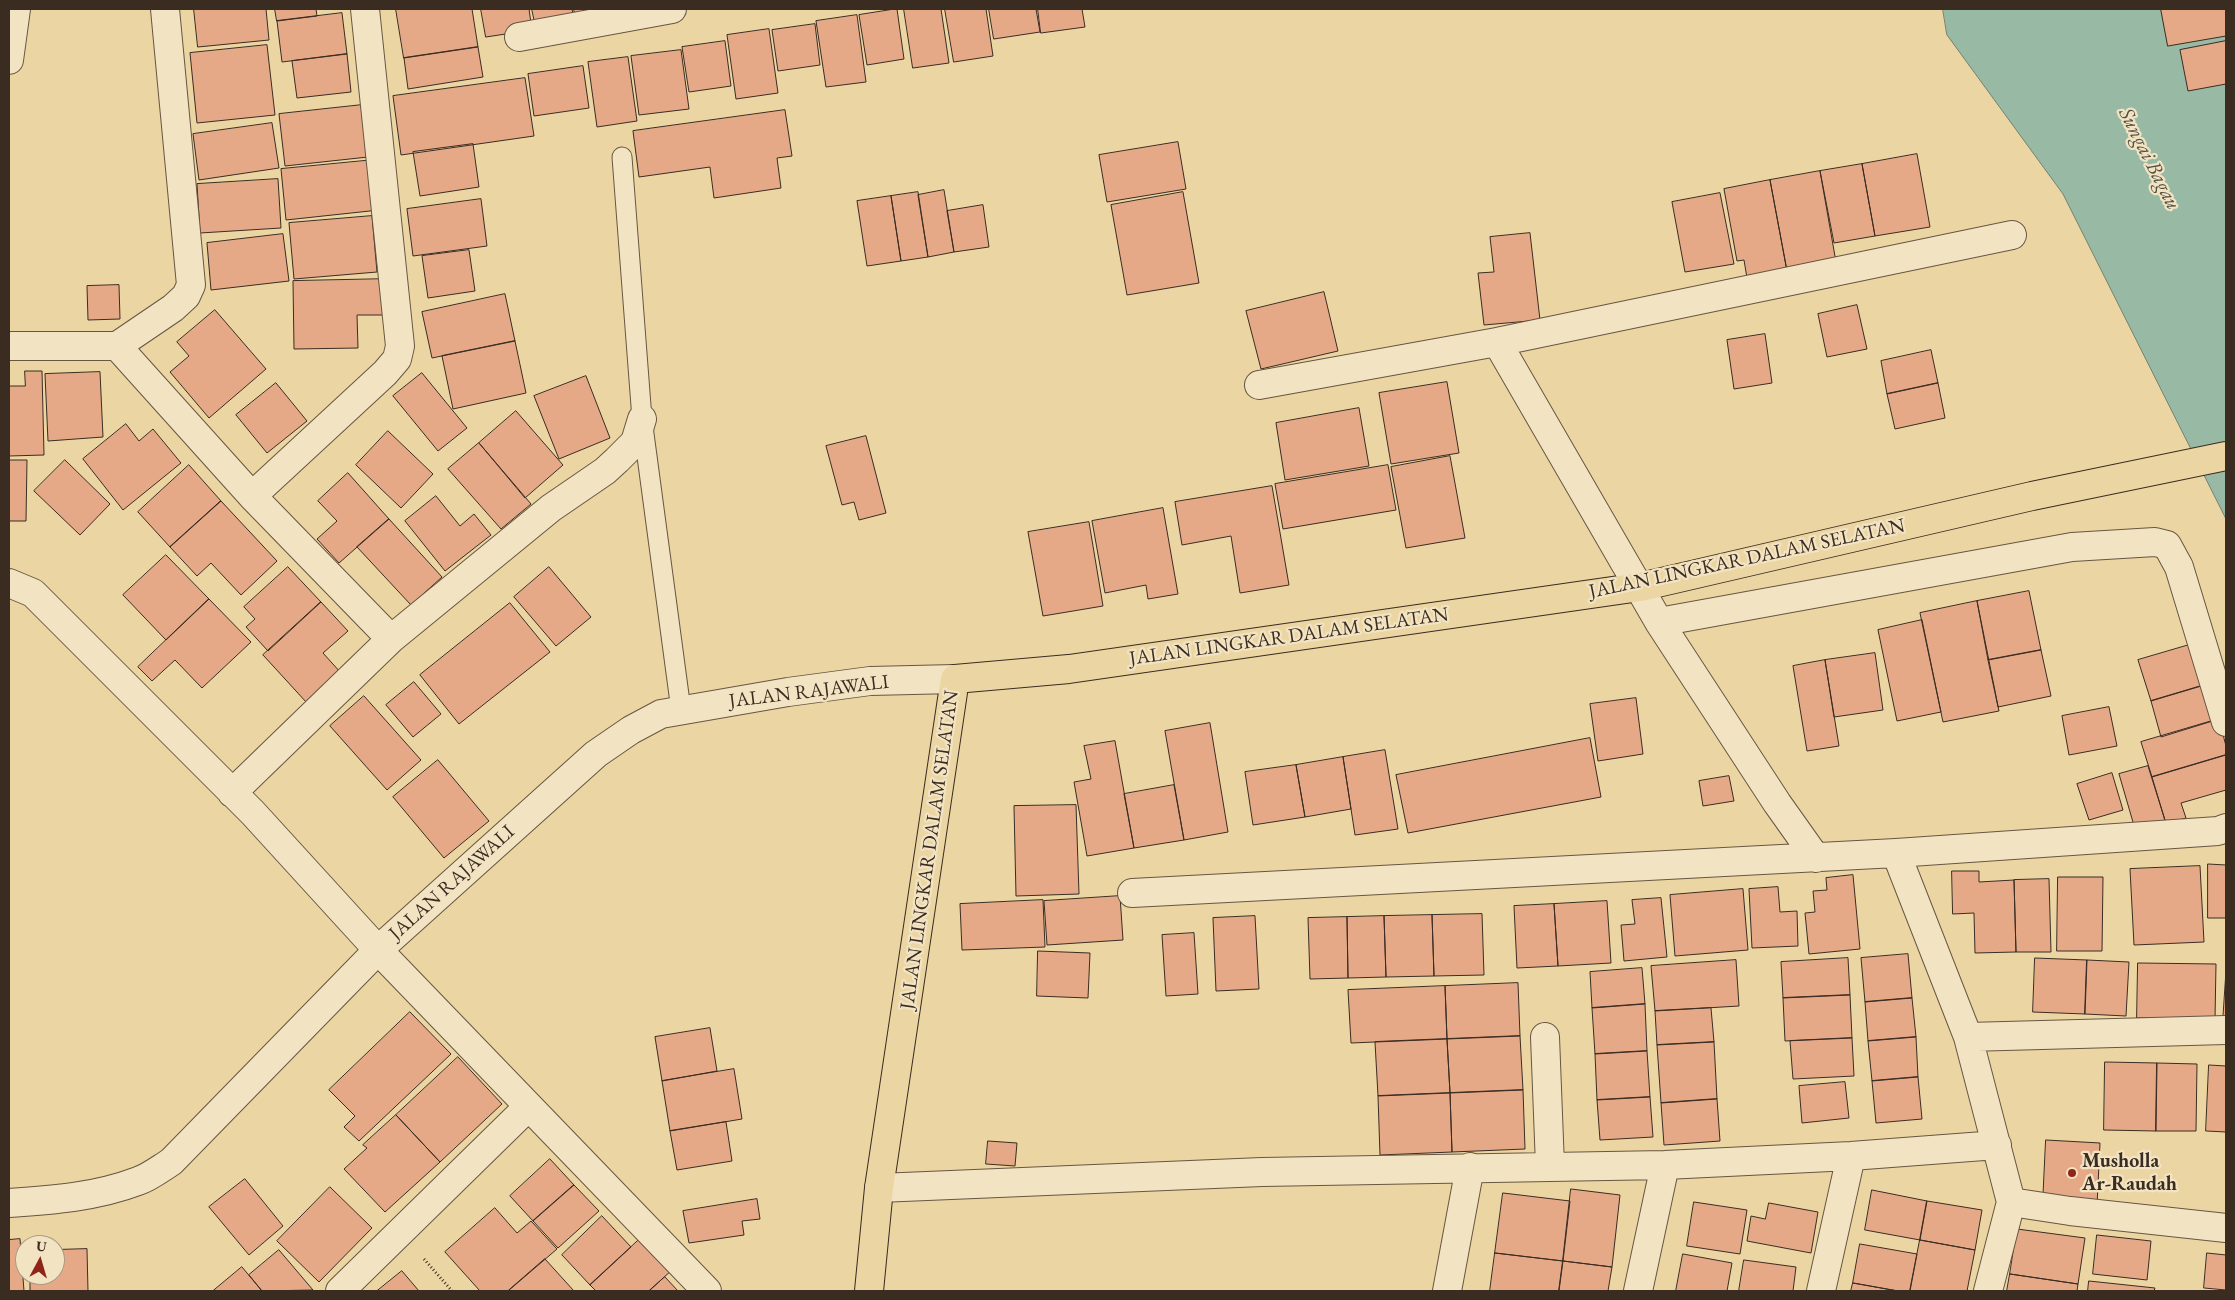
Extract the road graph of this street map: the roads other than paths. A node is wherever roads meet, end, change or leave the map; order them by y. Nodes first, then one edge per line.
1 (16, 9) edge
2 (165, 9) edge
3 (365, 9) edge
4 (672, 9) edge
5 (518, 37) dead end
6 (9, 60) edge
7 (622, 156) dead end
8 (2012, 235) dead end
9 (1497, 342) junction
10 (9, 346) edge
11 (117, 346) junction
12 (1259, 385) dead end
13 (642, 419) junction
14 (2226, 456) edge
15 (252, 496) junction
16 (9, 583) edge
17 (1640, 587) junction
18 (1659, 622) junction
19 (391, 639) junction
20 (955, 679) junction
21 (681, 710) junction
22 (2226, 722) edge
23 (232, 793) junction
24 (2226, 828) edge
25 (1896, 853) junction
26 (1816, 858) junction
27 (1132, 893) dead end
28 (378, 950) junction
29 (2226, 1030) edge
30 (1545, 1037) dead end
31 (1968, 1037) junction
32 (528, 1107) junction
33 (1997, 1145) junction
34 (1852, 1156) junction
35 (1665, 1165) junction
36 (1550, 1166) junction
37 (1470, 1167) junction
38 (880, 1188) junction
39 (2011, 1202) junction
40 (9, 1203) edge
41 (2226, 1228) edge
42 (340, 1291) edge
43 (707, 1291) edge
44 (869, 1291) edge
45 (1447, 1291) edge
46 (1638, 1291) edge
47 (1822, 1291) edge
48 (1988, 1291) edge

1 - 6 street
2 - 11 street
3 - 15 street
4 - 5 street
7 - 13 lane
8 - 9 street
9 - 12 street
9 - 17 street
10 - 11 street
11 - 15 street
13 - 19 street
13 - 21 lane
14 - 17 main road, JALAN LINGKAR DALAM SELATAN
15 - 19 street
16 - 23 street
17 - 18 street
17 - 20 main road, JALAN LINGKAR DALAM SELATAN
18 - 22 street
18 - 26 street
19 - 23 street
20 - 21 street, JALAN RAJAWALI
20 - 38 main road, JALAN LINGKAR DALAM SELATAN
21 - 28 street, JALAN RAJAWALI
23 - 28 street
24 - 25 street
25 - 26 street
25 - 31 street
26 - 27 street
28 - 32 street
28 - 40 street, JALAN RAJAWALI
29 - 31 street
30 - 36 street
31 - 33 street
32 - 42 street
32 - 43 street
33 - 34 street
33 - 39 street
34 - 35 street
34 - 47 street
35 - 36 street
35 - 46 street
36 - 37 street
37 - 38 street
37 - 45 street
38 - 44 main road, JALAN LINGKAR DALAM SELATAN
39 - 41 street
39 - 48 street

